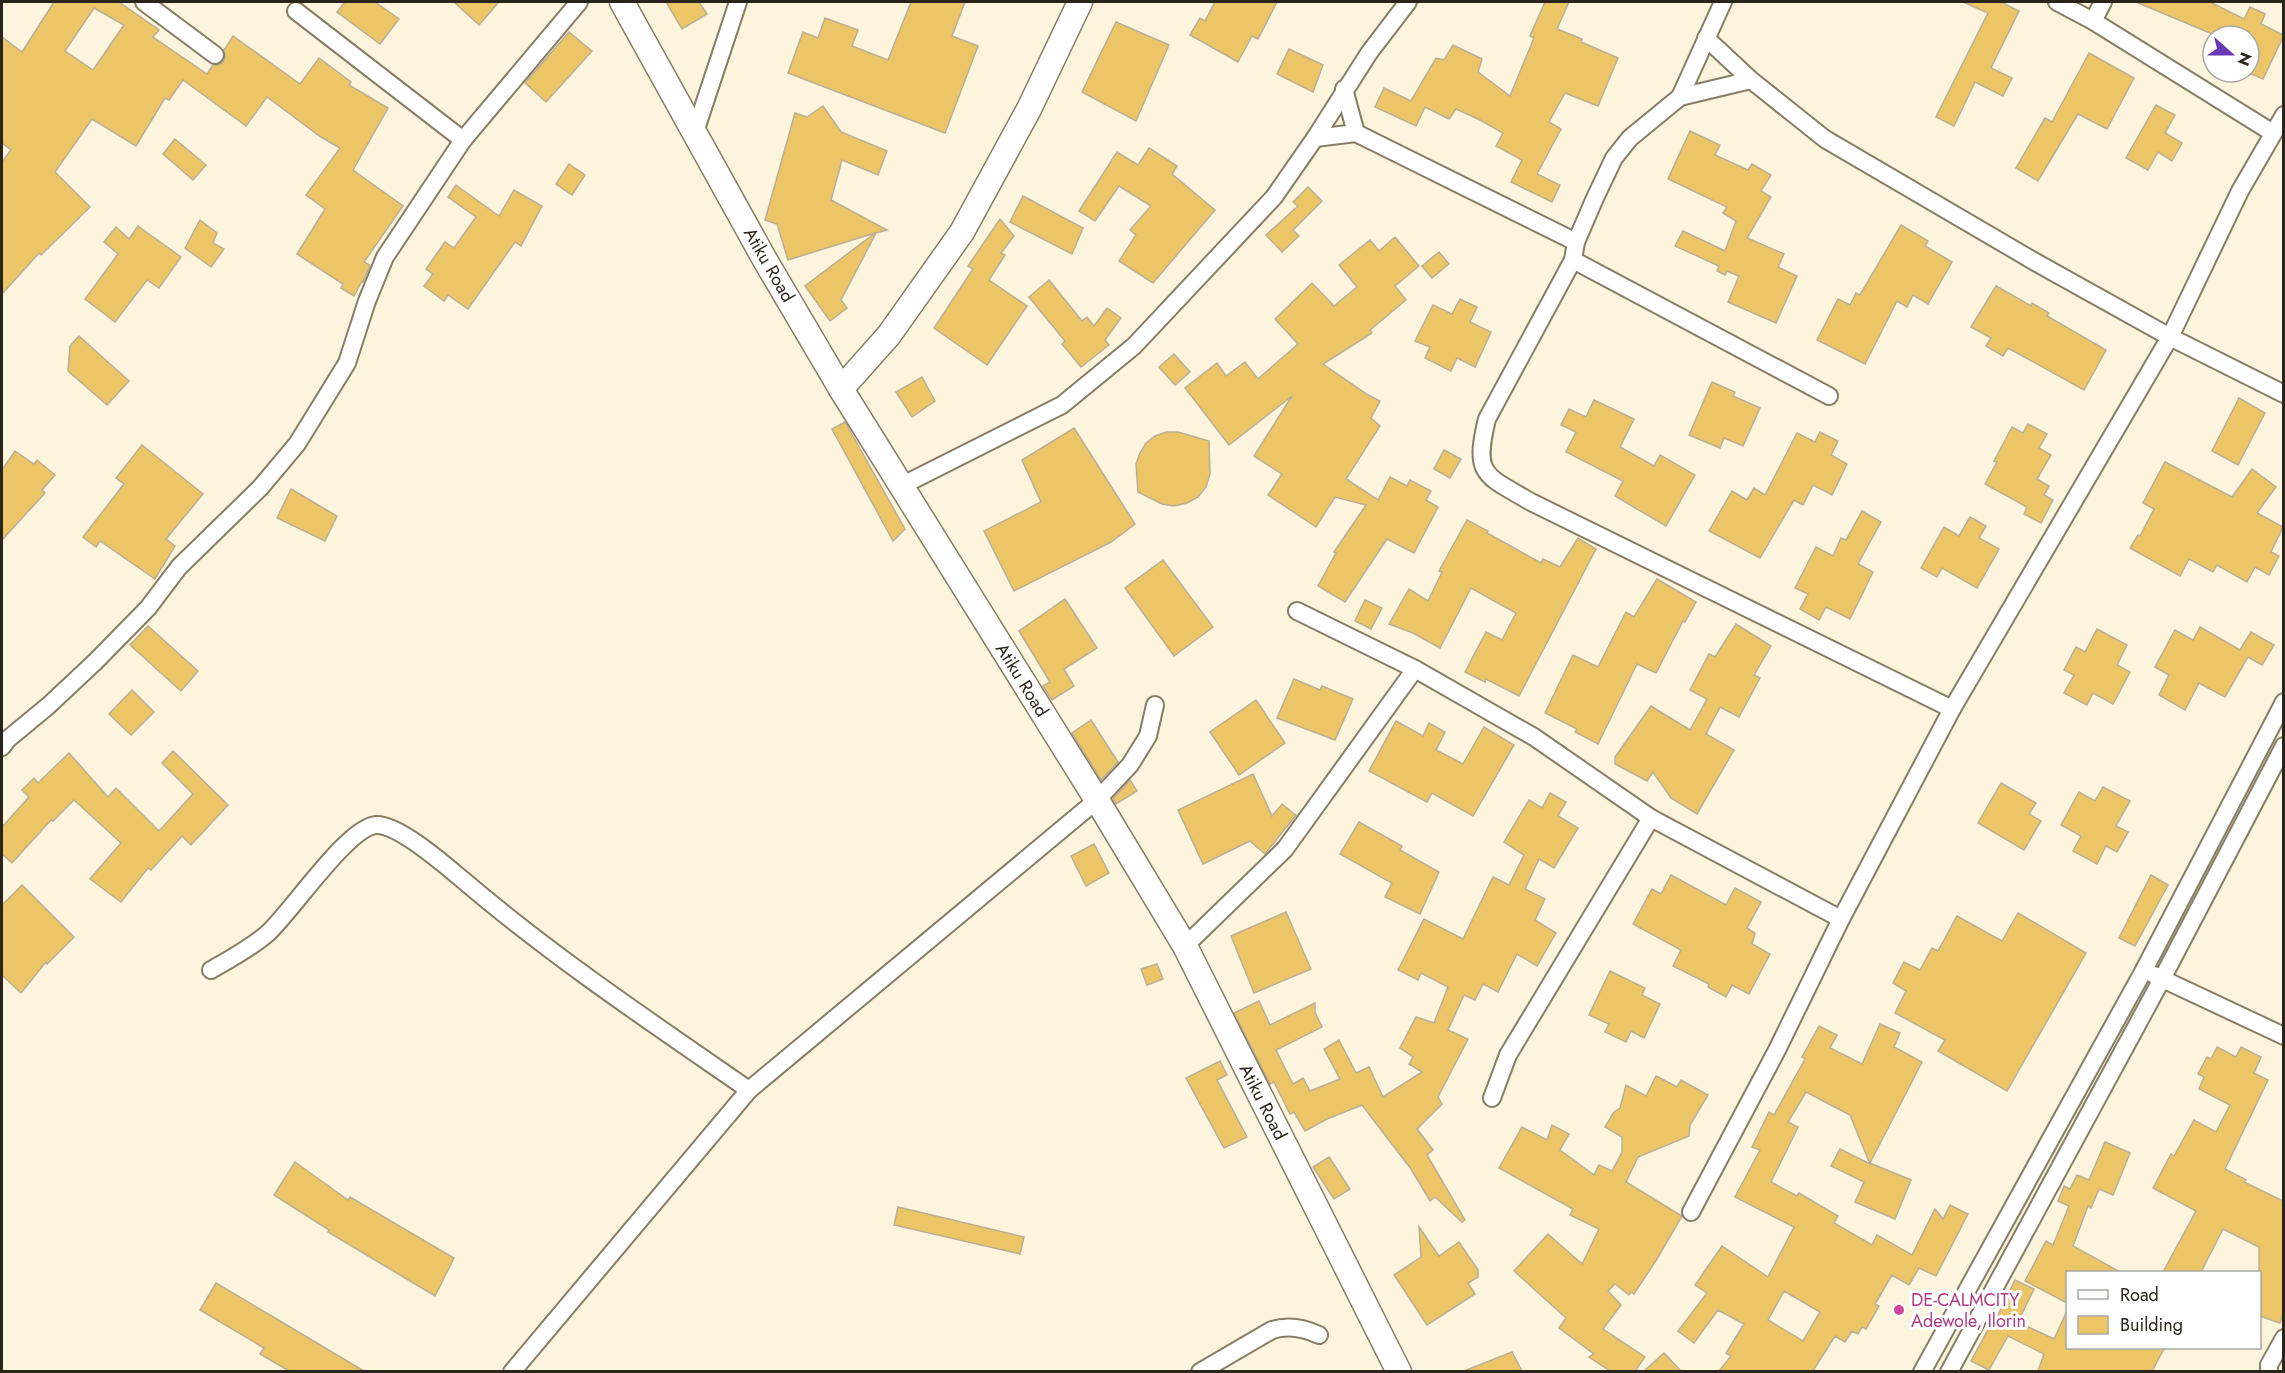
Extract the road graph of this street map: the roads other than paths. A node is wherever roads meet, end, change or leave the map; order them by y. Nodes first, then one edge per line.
1 (144, 2) edge
2 (579, 2) edge
3 (622, 2) edge
4 (738, 2) edge
5 (1080, 2) edge
6 (1408, 2) edge
7 (1723, 2) edge
8 (2056, 2) edge
9 (2103, 2) edge
10 (296, 11) dead end
11 (2093, 21) junction
12 (1706, 38) junction
13 (215, 55) dead end
14 (1751, 80) junction
15 (1344, 89) junction
16 (1680, 97) junction
17 (2283, 115) edge
18 (695, 132) junction
19 (1356, 133) junction
20 (2272, 133) junction
21 (1315, 138) junction
22 (463, 140) junction
23 (1576, 242) junction
24 (1573, 260) junction
25 (2170, 337) junction
26 (841, 389) junction
27 (2283, 394) edge
28 (1828, 396) dead end
29 (901, 486) junction
30 (1297, 611) dead end
31 (1415, 669) junction
32 (2283, 702) edge
33 (1155, 705) dead end
34 (1952, 709) junction
35 (2283, 746) edge
36 (2, 747) edge
37 (1097, 800) junction
38 (1651, 818) junction
39 (1841, 919) junction
40 (1185, 946) junction
41 (211, 970) dead end
42 (2144, 970) junction
43 (2162, 978) junction
44 (2283, 1036) edge
45 (749, 1090) junction
46 (1492, 1098) dead end
47 (1691, 1212) dead end
48 (1319, 1335) dead end
49 (2283, 1338) edge
50 (512, 1371) edge
51 (1200, 1371) edge
52 (1399, 1371) edge
53 (1922, 1371) edge
54 (1949, 1371) edge
55 (2269, 1371) edge

1 - 13 street
2 - 22 street
3 - 18 street, Atiku Road
4 - 18 street
5 - 26 street
6 - 15 street
7 - 12 street
8 - 11 street
9 - 11 street
10 - 22 street
11 - 20 street
12 - 14 street
12 - 16 street
14 - 16 street
14 - 25 street
15 - 19 street
15 - 21 street
16 - 23 street
17 - 20 street
18 - 26 street, Atiku Road
19 - 21 street
19 - 23 street
20 - 25 street
21 - 29 street
22 - 36 street
23 - 24 street
24 - 28 street
24 - 34 street
25 - 27 street
25 - 34 street
26 - 29 street, Atiku Road
29 - 37 street, Atiku Road
30 - 31 street
31 - 38 street
31 - 40 street
32 - 42 street
33 - 37 street
34 - 39 street
35 - 43 street
37 - 40 street, Atiku Road
37 - 45 street
38 - 39 street
38 - 46 street
39 - 47 street
40 - 52 street, Atiku Road
41 - 45 street
42 - 43 street
42 - 53 street
43 - 44 street
43 - 54 street
45 - 50 street
48 - 51 street
49 - 55 street

